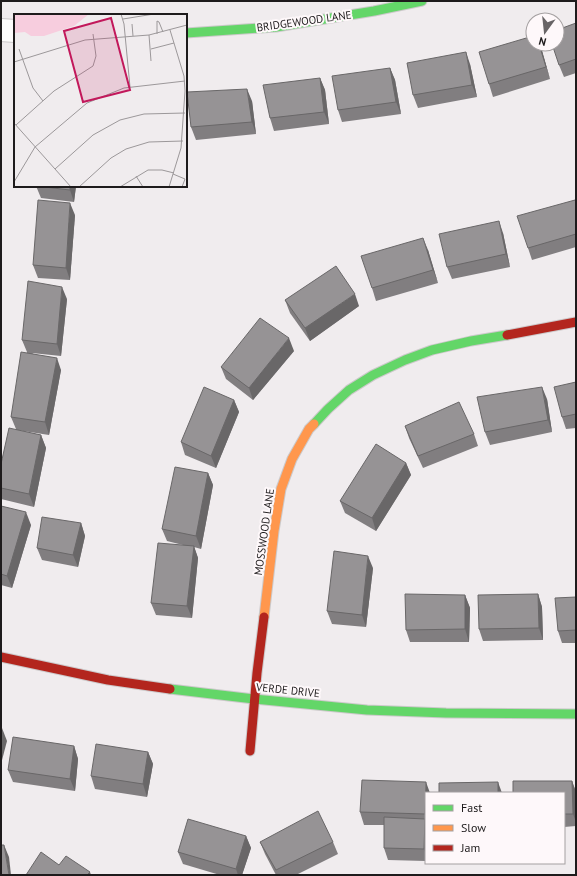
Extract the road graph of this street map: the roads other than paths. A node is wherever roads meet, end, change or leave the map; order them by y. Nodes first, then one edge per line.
1 (422, 1) edge
2 (1, 30) edge
3 (14, 31) edge
4 (187, 33) edge
5 (576, 322) edge
6 (1, 657) edge
7 (254, 699) junction
8 (576, 714) edge
9 (250, 751) dead end

1 - 4 street, BRIDGEWOOD LANE
2 - 3 street
5 - 7 street, MOSSWOOD LANE
6 - 7 street, VERDE DRIVE
7 - 8 street, VERDE DRIVE
7 - 9 street, MOSSWOOD LANE

